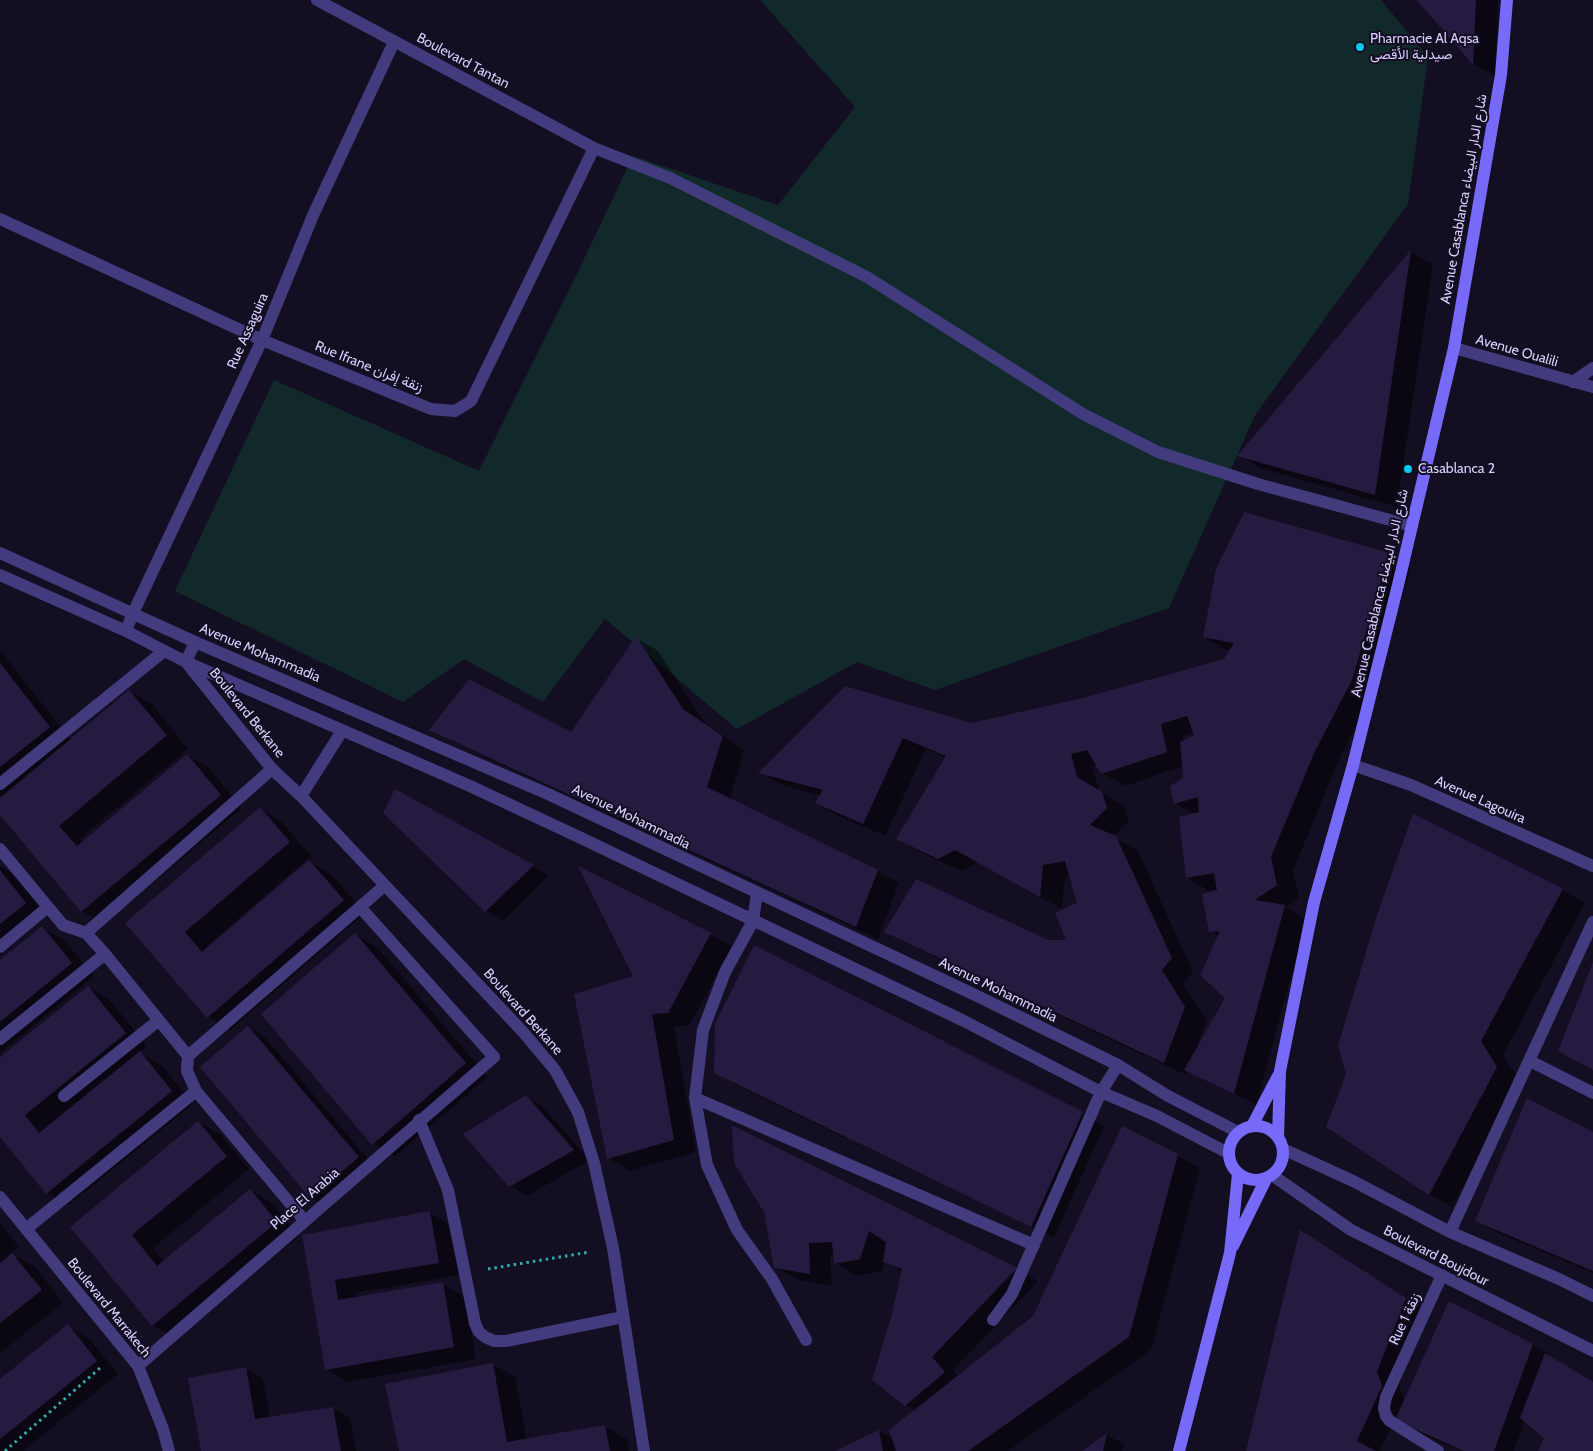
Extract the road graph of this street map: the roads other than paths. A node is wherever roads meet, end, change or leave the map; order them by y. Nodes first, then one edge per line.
1 (317, 0) edge
2 (1507, 0) edge
3 (394, 42) junction
4 (594, 148) junction
5 (0, 219) edge
6 (262, 340) junction
7 (1454, 348) junction
8 (1593, 368) edge
9 (1572, 382) junction
10 (1593, 387) edge
11 (1412, 526) junction
12 (0, 553) edge
13 (0, 575) edge
14 (133, 613) junction
15 (126, 631) junction
16 (195, 642) junction
17 (164, 651) junction
18 (186, 662) junction
19 (342, 731) junction
20 (1353, 765) junction
21 (272, 769) junction
22 (0, 784) edge
23 (301, 796) junction
24 (0, 849) edge
25 (1593, 866) edge
26 (384, 886) junction
27 (757, 893) junction
28 (48, 907) junction
29 (360, 907) junction
30 (753, 921) junction
31 (1593, 922) edge
32 (86, 933) junction
33 (0, 947) edge
34 (105, 954) junction
35 (159, 1020) junction
36 (0, 1039) edge
37 (188, 1056) junction
38 (1530, 1061) junction
39 (1118, 1065) junction
40 (1280, 1071) junction
41 (196, 1091) junction
42 (1101, 1092) junction
43 (1593, 1093) edge
44 (64, 1096) dead end
45 (695, 1098) junction
46 (419, 1120) junction
47 (1252, 1126) junction
48 (1238, 1132) junction
49 (1281, 1143) junction
50 (1228, 1153) junction
51 (1238, 1174) junction
52 (1269, 1177) junction
53 (0, 1197) edge
54 (304, 1220) junction
55 (26, 1229) junction
56 (1450, 1232) junction
57 (1034, 1245) junction
58 (1230, 1253) junction
59 (1442, 1276) junction
60 (1593, 1296) edge
61 (623, 1317) junction
62 (993, 1320) dead end
63 (806, 1340) dead end
64 (1593, 1351) edge
65 (138, 1366) junction
66 (169, 1451) edge
67 (644, 1451) edge
68 (1179, 1451) edge
69 (1438, 1451) edge

1 - 3 street, Boulevard Tantan
2 - 7 street, Avenue Casablanca شارع الدار البيضاء
3 - 4 street, Boulevard Tantan
3 - 6 street, Rue Assaguira
4 - 6 street, Rue Ifrane زنقة إفران
4 - 11 street, Boulevard Tantan
5 - 6 street, Rue Ifrane زنقة إفران
6 - 14 street, Rue Assaguira
7 - 9 street, Avenue Oualili
7 - 11 street, Avenue Casablanca شارع الدار البيضاء
8 - 9 street, Avenue Oualili
9 - 10 street, Avenue Oualili
11 - 20 street, Avenue Casablanca شارع الدار البيضاء
12 - 14 street, Avenue Mohammadia
13 - 15 street
14 - 15 street, Rue Assaguira
14 - 16 street, Avenue Mohammadia
15 - 17 street
16 - 18 street
16 - 27 street, Avenue Mohammadia
17 - 18 street
17 - 22 street
18 - 19 street
18 - 21 street, Boulevard Berkane
19 - 23 street
19 - 30 street
20 - 25 street, Avenue Lagouira
20 - 40 street, Avenue Casablanca شارع الدار البيضاء
21 - 23 street, Boulevard Berkane
21 - 32 street
23 - 26 street, Boulevard Berkane
24 - 28 street
26 - 29 street
26 - 61 street, Boulevard Berkane
27 - 30 street
27 - 39 street, Avenue Mohammadia
28 - 32 street
28 - 33 street
29 - 37 street
29 - 46 street, Place El Arabia
30 - 42 street
30 - 45 street
31 - 38 street
32 - 34 street
34 - 35 street
34 - 36 street
35 - 37 street
35 - 44 street
37 - 41 street
38 - 43 street
38 - 56 street
39 - 42 street
39 - 48 street, Avenue Mohammadia
40 - 47 street, Avenue Casablanca شارع الدار البيضاء
40 - 49 street, Avenue Casablanca شارع الدار البيضاء
41 - 54 street
41 - 55 street
42 - 50 street
42 - 57 street
45 - 57 street
45 - 63 street
46 - 54 street, Place El Arabia
46 - 61 street
47 - 48 street
47 - 49 street
48 - 50 street
49 - 52 street
49 - 56 street, Boulevard Boujdour
50 - 51 street
51 - 52 street
51 - 58 street
52 - 58 street
52 - 59 street, Boulevard Boujdour
53 - 55 street, Boulevard Marrakech
54 - 65 street, Place El Arabia
55 - 65 street, Boulevard Marrakech
56 - 60 street, Boulevard Boujdour
57 - 62 street
58 - 68 street
59 - 64 street, Boulevard Boujdour
59 - 69 street, Rue 1 زنقة
61 - 67 street, Boulevard Berkane
65 - 66 street, Boulevard Marrakech

